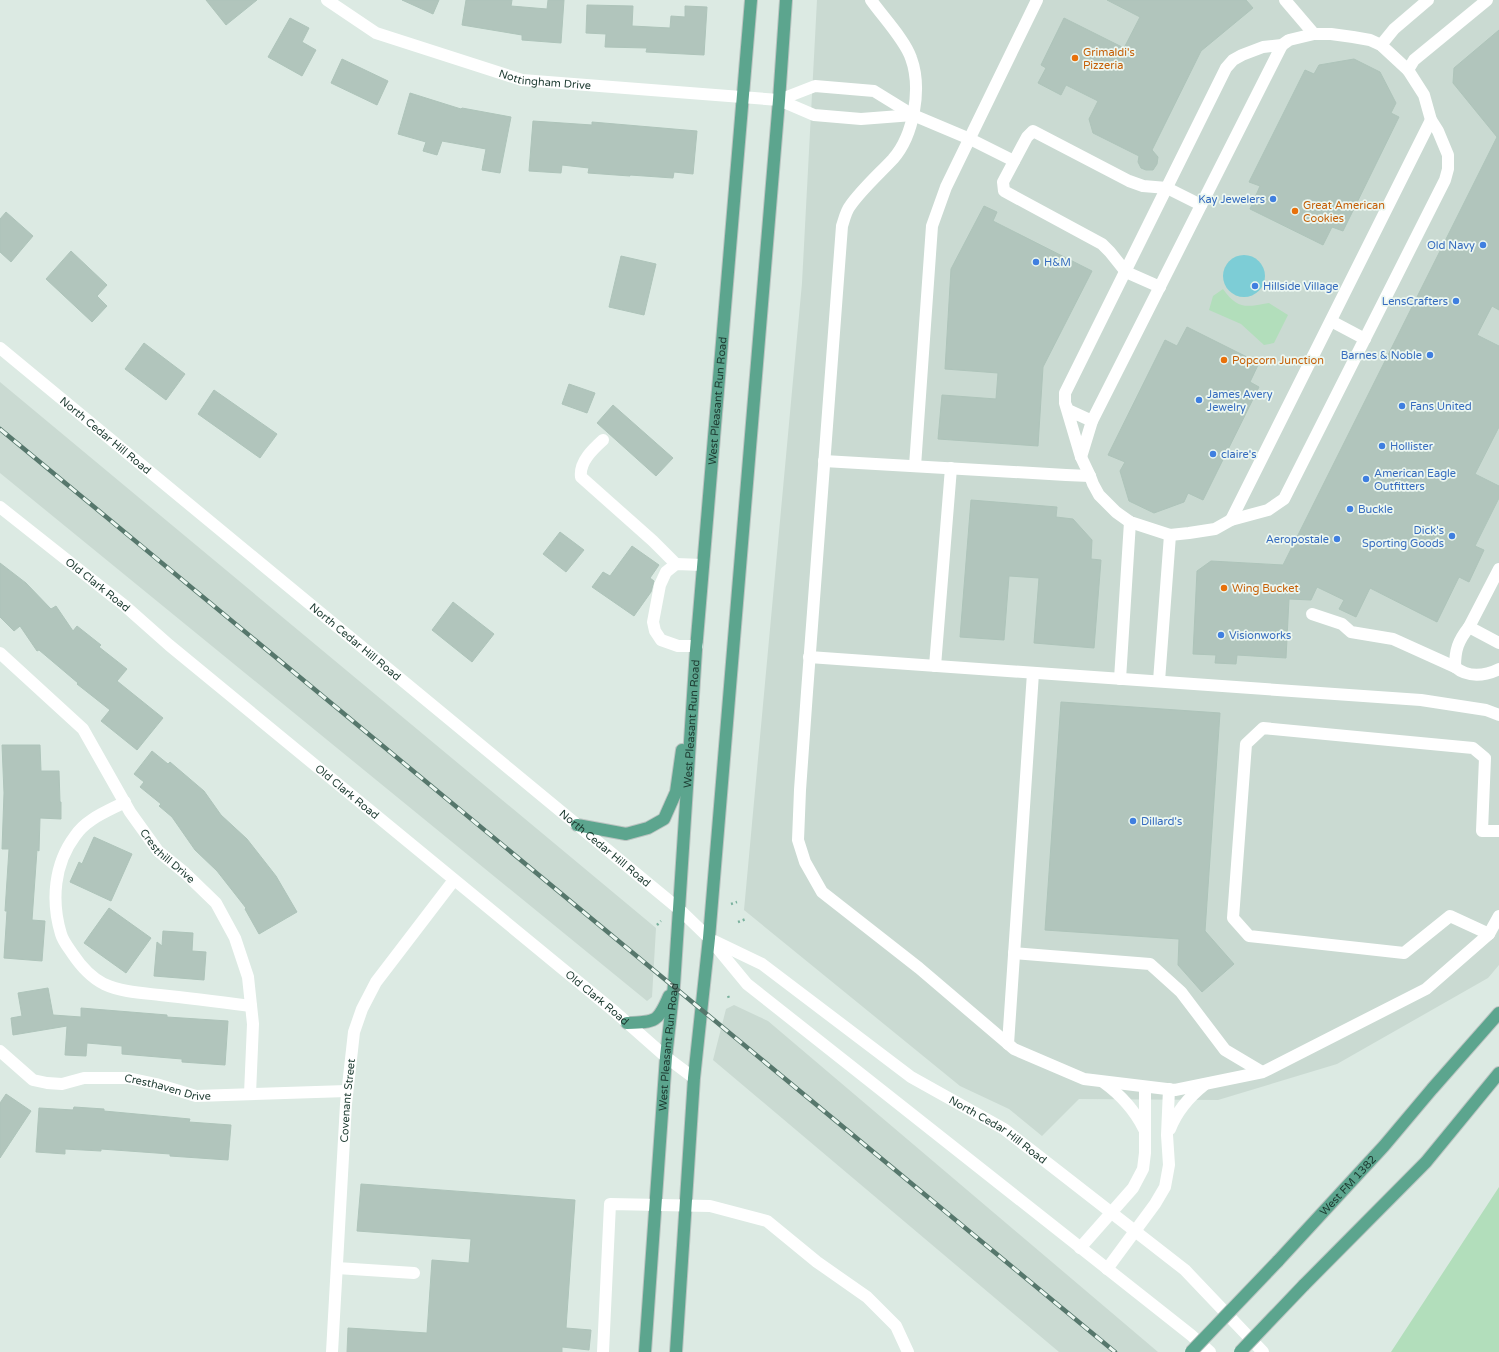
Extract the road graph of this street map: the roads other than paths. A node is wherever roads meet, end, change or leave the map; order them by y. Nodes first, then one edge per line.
1 (327, 0) edge
2 (751, 0) edge
3 (786, 0) edge
4 (872, 0) edge
5 (1037, 0) edge
6 (1285, 0) edge
7 (1428, 0) edge
8 (1487, 0) edge
9 (1314, 34) junction
10 (1282, 44) junction
11 (1381, 44) junction
12 (1408, 70) junction
13 (744, 97) junction
14 (779, 100) junction
15 (913, 115) junction
16 (1431, 120) junction
17 (970, 139) junction
18 (1014, 161) junction
19 (1167, 188) junction
20 (1201, 205) junction
21 (1126, 272) junction
22 (1160, 287) junction
23 (1331, 321) junction
24 (1365, 339) junction
25 (0, 348) edge
26 (1065, 402) junction
27 (1092, 421) junction
28 (603, 440) dead end
29 (1081, 457) junction
30 (824, 461) junction
31 (915, 466) junction
32 (952, 468) junction
33 (1090, 476) junction
34 (0, 508) edge
35 (1231, 520) junction
36 (1130, 522) junction
37 (1170, 534) junction
38 (676, 564) junction
39 (703, 565) junction
40 (1499, 569) edge
41 (1312, 614) dead end
42 (1469, 627) junction
43 (1499, 643) edge
44 (697, 648) junction
45 (0, 654) edge
46 (809, 657) junction
47 (935, 666) junction
48 (1455, 667) junction
49 (1499, 669) edge
50 (1033, 673) junction
51 (1120, 679) junction
52 (1159, 681) junction
53 (1499, 715) edge
54 (125, 802) junction
55 (578, 825) junction
56 (1499, 831) edge
57 (454, 880) junction
58 (678, 909) junction
59 (1499, 916) edge
60 (1489, 934) junction
61 (709, 938) junction
62 (1014, 953) junction
63 (674, 985) junction
64 (251, 1006) junction
65 (1499, 1013) edge
66 (627, 1023) junction
67 (1008, 1044) junction
68 (0, 1051) edge
69 (666, 1057) junction
70 (1262, 1072) junction
71 (1499, 1073) edge
72 (694, 1078) junction
73 (1102, 1081) junction
74 (1205, 1084) junction
75 (1145, 1086) junction
76 (1169, 1089) junction
77 (347, 1091) junction
78 (250, 1094) junction
79 (1145, 1132) junction
80 (1168, 1135) junction
81 (656, 1206) junction
82 (686, 1206) junction
83 (1112, 1212) junction
84 (1136, 1231) junction
85 (1080, 1248) junction
86 (337, 1268) junction
87 (1107, 1269) junction
88 (414, 1273) dead end
89 (332, 1352) edge
90 (603, 1352) edge
91 (645, 1352) edge
92 (676, 1352) edge
93 (908, 1352) edge
94 (1192, 1352) edge
95 (1210, 1352) edge
96 (1240, 1352) edge
97 (1263, 1352) edge

1 - 13 street, Nottingham Drive
2 - 13 main road, West Pleasant Run Road
3 - 14 main road
4 - 15 street
5 - 17 street
6 - 9 street
7 - 11 street
8 - 12 street
9 - 10 street
9 - 11 street
10 - 19 street
10 - 20 street
11 - 12 street
12 - 16 street
13 - 14 street, Nottingham Drive
13 - 39 main road, West Pleasant Run Road
14 - 15 street
14 - 15 street
14 - 61 main road
15 - 17 street
15 - 30 street
16 - 23 street
16 - 24 street
17 - 18 street
17 - 31 street
18 - 19 street
18 - 21 street
19 - 20 street
19 - 21 street
20 - 22 street
21 - 22 street
21 - 26 street
22 - 27 street
23 - 24 street
23 - 35 street
24 - 35 street
25 - 55 street, North Cedar Hill Road
26 - 27 street
26 - 29 street
27 - 29 street
28 - 38 street
29 - 33 street
30 - 31 street
30 - 46 street
31 - 32 street
32 - 33 street
32 - 47 street
33 - 36 street
34 - 57 street, Old Clark Road
35 - 37 street
36 - 37 street
36 - 51 street
37 - 52 street
38 - 39 street
38 - 44 street
39 - 44 main road, West Pleasant Run Road
40 - 42 street
41 - 48 street
42 - 43 street
42 - 48 street
44 - 55 main road
44 - 58 main road, West Pleasant Run Road
45 - 54 street, Cresthill Drive
46 - 47 street
46 - 67 street
47 - 50 street
48 - 49 street
50 - 51 street
50 - 62 street
51 - 52 street
52 - 53 street
54 - 64 street, Cresthill Drive
54 - 64 street
55 - 58 street, North Cedar Hill Road
56 - 60 street
57 - 66 street, Old Clark Road
57 - 77 street, Covenant Street
58 - 61 street, North Cedar Hill Road
58 - 63 main road, West Pleasant Run Road
59 - 60 street
60 - 70 street
61 - 72 main road
61 - 83 street, North Cedar Hill Road
61 - 85 street, North Cedar Hill Road
62 - 67 street
62 - 70 street
63 - 66 main road
63 - 69 main road, West Pleasant Run Road
64 - 78 street, Cresthill Drive
65 - 94 main road, West FM 1382, bridge
66 - 69 street, Old Clark Road
67 - 73 street
68 - 78 street, Cresthaven Drive
69 - 72 street, Old Clark Road
69 - 81 main road, West Pleasant Run Road
70 - 74 street
71 - 96 main road, bridge
72 - 82 main road
73 - 75 street
73 - 79 street
74 - 76 street
74 - 80 street
75 - 76 street
75 - 79 street
76 - 80 street
77 - 78 street, Cresthaven Drive
77 - 86 street, Covenant Street
79 - 83 street
80 - 84 street
81 - 82 street
81 - 90 street
81 - 91 main road, West Pleasant Run Road
82 - 92 main road
82 - 93 street
83 - 84 street, North Cedar Hill Road
83 - 85 street
84 - 87 street
84 - 97 street, North Cedar Hill Road
85 - 87 street, North Cedar Hill Road
86 - 88 street
86 - 89 street, Covenant Street
87 - 95 street, North Cedar Hill Road

